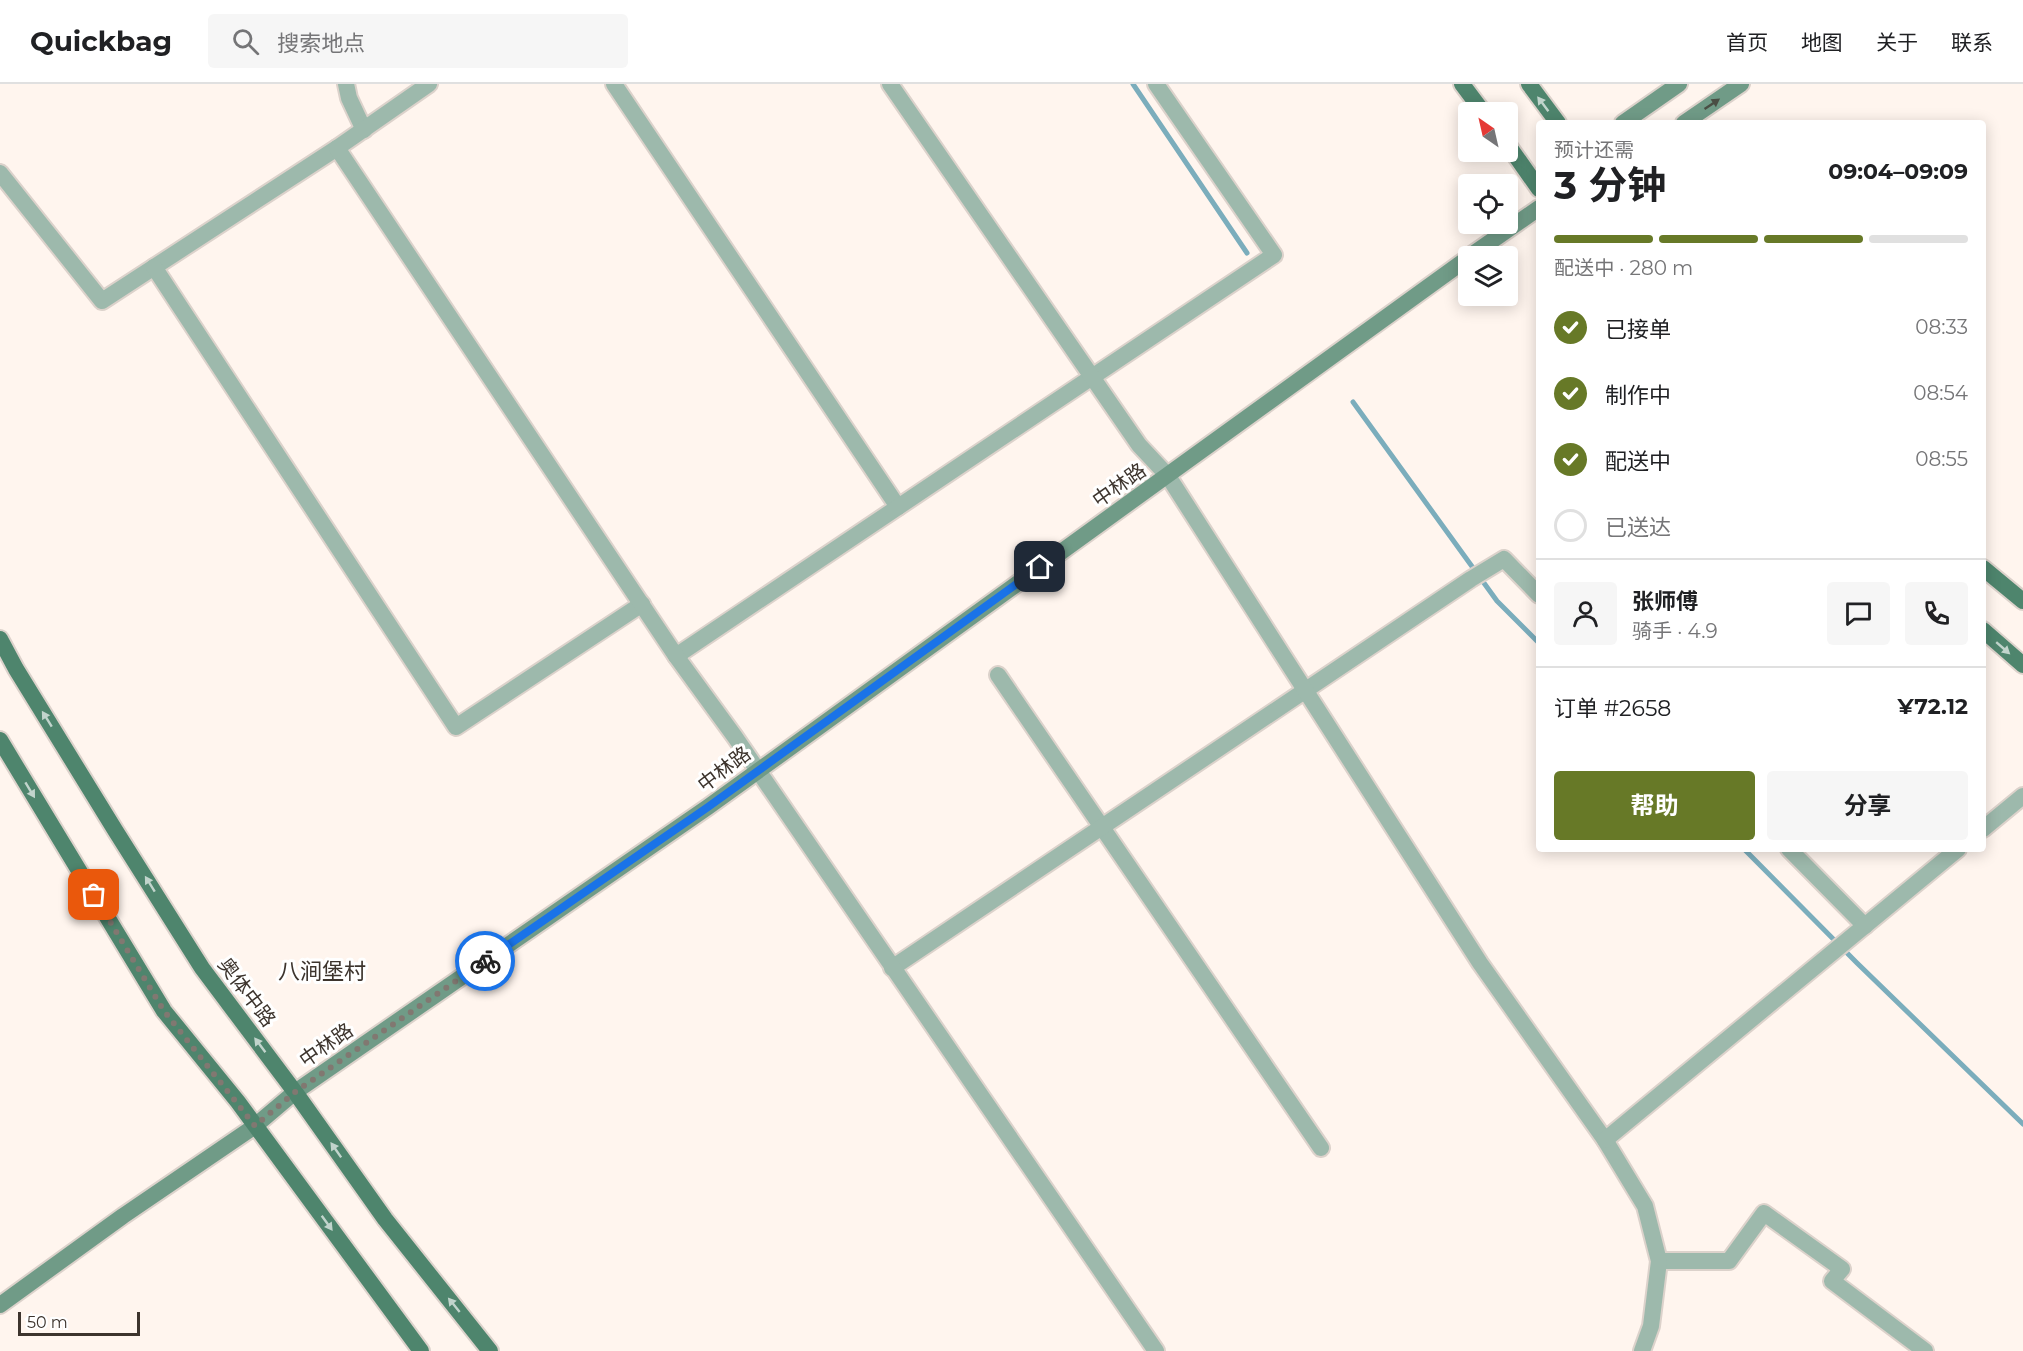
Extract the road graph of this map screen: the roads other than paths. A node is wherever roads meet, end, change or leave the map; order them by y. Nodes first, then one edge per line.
1 (346, 84) edge
2 (429, 84) edge
3 (614, 84) edge
4 (890, 84) edge
5 (1156, 84) edge
6 (1462, 84) edge
7 (1529, 84) edge
8 (1679, 84) edge
9 (1741, 84) edge
10 (1476, 102) edge
11 (1556, 120) edge
12 (1627, 120) edge
13 (1687, 120) edge
14 (364, 130) junction
15 (337, 148) junction
16 (1518, 159) edge
17 (0, 173) edge
18 (1536, 185) edge
19 (1536, 210) edge
20 (1485, 246) edge
21 (1458, 265) edge
22 (154, 267) junction
23 (1092, 377) junction
24 (1168, 476) junction
25 (898, 507) junction
26 (1986, 570) edge
27 (1536, 592) edge
28 (2023, 601) edge
29 (642, 604) junction
30 (1986, 633) edge
31 (0, 639) edge
32 (676, 656) junction
33 (2023, 665) edge
34 (999, 675) dead end
35 (1306, 690) junction
36 (0, 740) edge
37 (757, 770) junction
38 (2023, 796) edge
39 (1102, 827) junction
40 (1986, 827) edge
41 (1792, 852) edge
42 (1954, 852) edge
43 (1865, 926) junction
44 (892, 968) junction
45 (295, 1092) junction
46 (255, 1126) junction
47 (1605, 1140) junction
48 (1320, 1148) dead end
49 (1659, 1261) junction
50 (0, 1305) edge
51 (421, 1351) edge
52 (490, 1351) edge
53 (1156, 1351) edge
54 (1642, 1351) edge
55 (1925, 1351) edge

1 - 14 street
2 - 14 street
3 - 25 street
4 - 23 street
5 - 23 street
6 - 10 main road
11 -> 7 main road
8 - 12 main road
13 -> 9 main road
14 - 15 street
15 - 22 street
15 - 29 street
16 - 18 main road
17 - 22 street
19 - 20 main road, 中林路
21 - 24 main road, 中林路
22 - 29 street
23 - 24 street
23 - 25 street
24 - 35 street
24 - 37 main road, 中林路
25 - 32 street
26 - 28 main road
27 - 35 street
29 - 32 street
30 -> 33 main road
45 -> 31 main road, 奥体中路
32 - 37 street
34 - 39 street
35 - 39 street
35 - 47 street
36 -> 46 main road
37 - 44 street
37 - 45 main road, 中林路
38 - 40 street
39 - 44 street
39 - 48 street
41 - 43 street
42 - 43 street
43 - 47 street
44 - 53 street
45 - 46 main road, 中林路
52 -> 45 main road, 奥体中路
46 - 50 main road, 中林路
46 -> 51 main road
47 - 49 street
49 - 54 street
49 - 55 street

